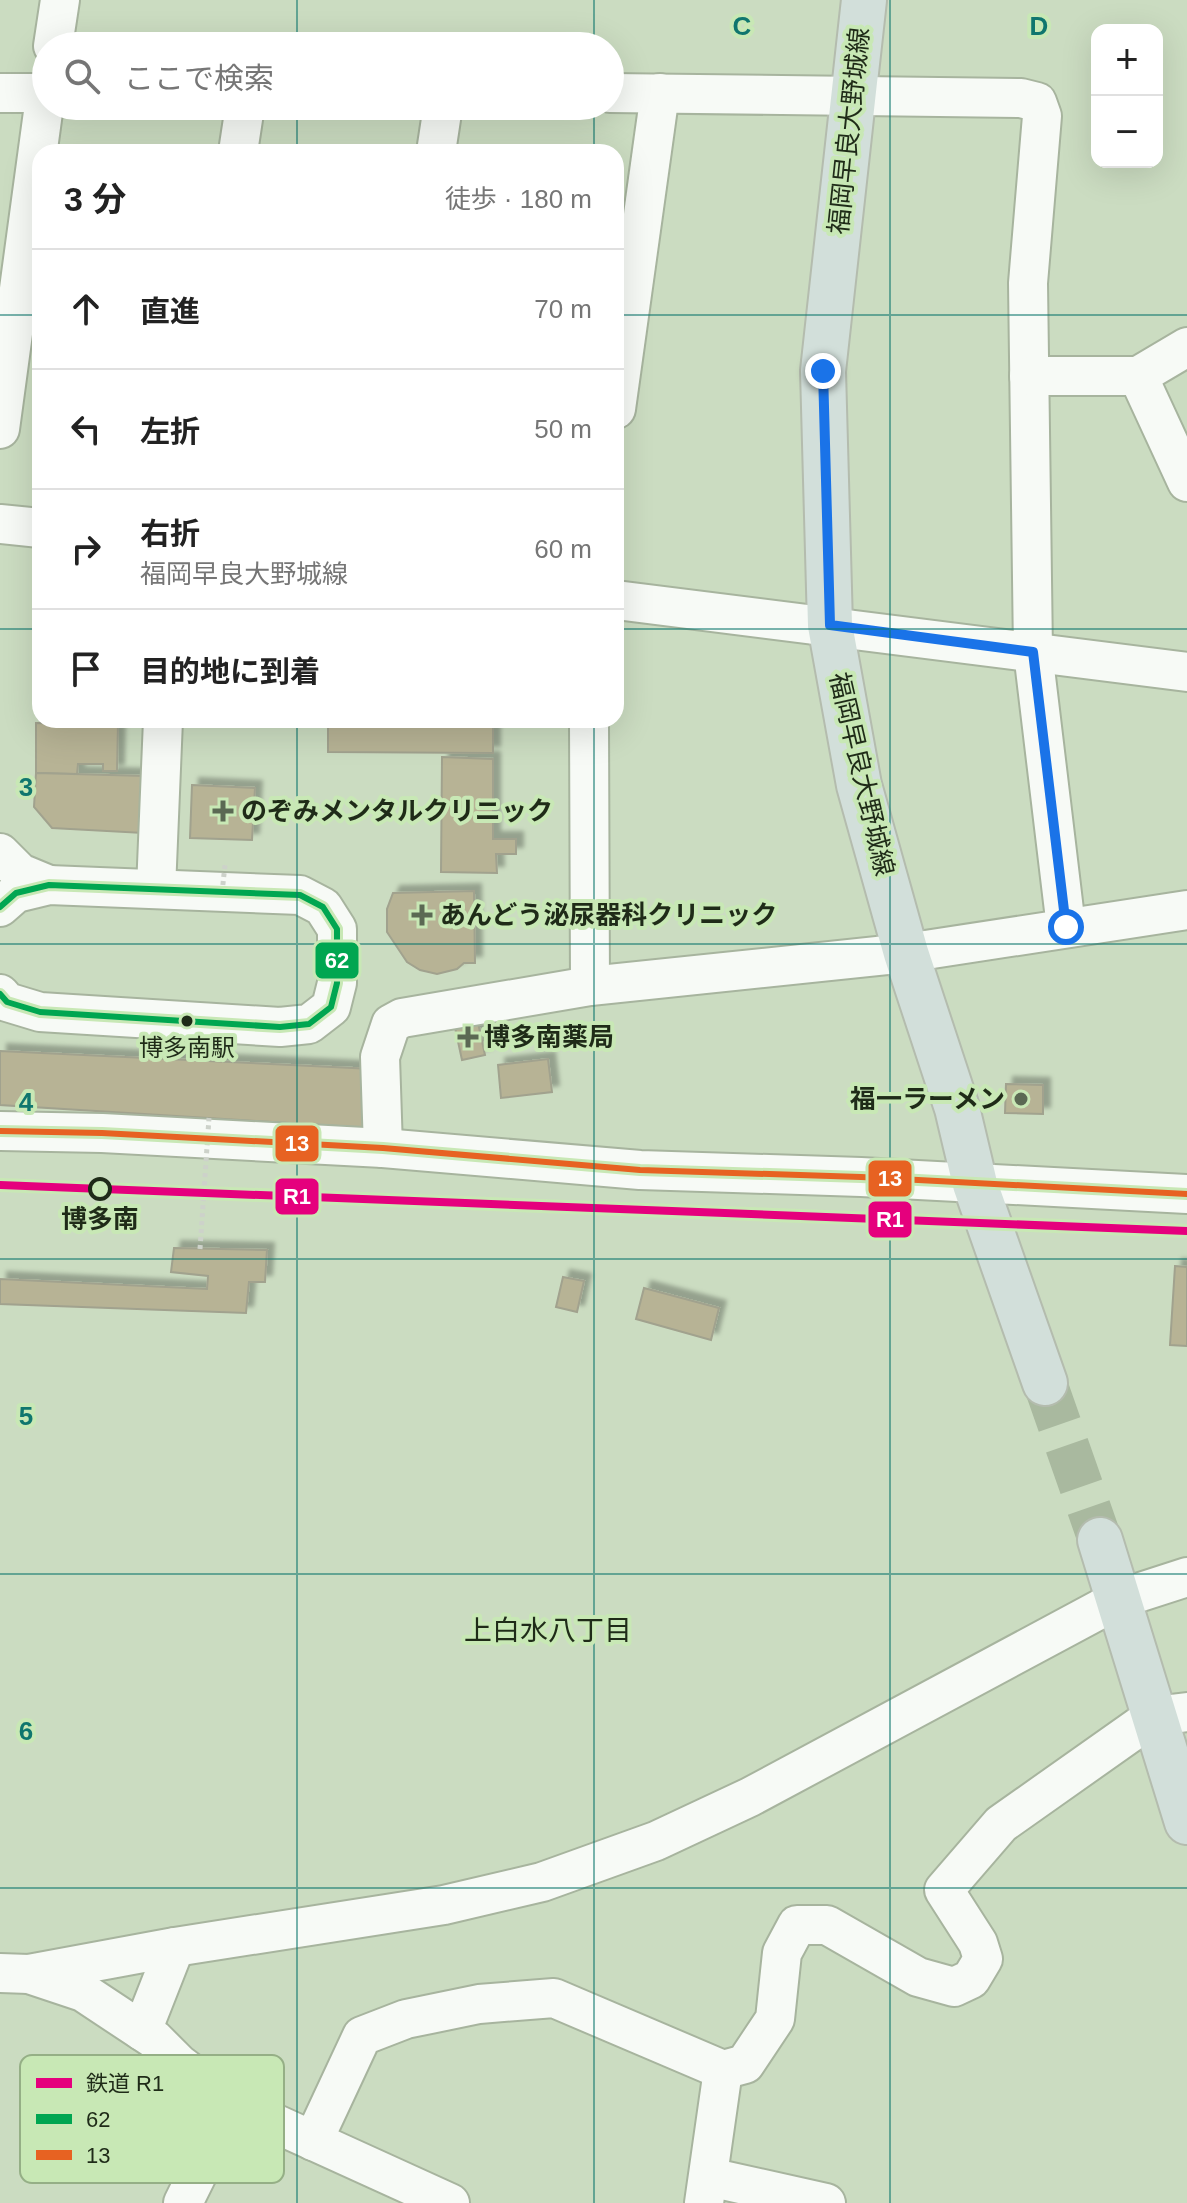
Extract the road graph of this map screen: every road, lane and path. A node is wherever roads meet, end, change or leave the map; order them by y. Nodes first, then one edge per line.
1 (60, 0) edge
2 (864, 0) edge
3 (55, 32) edge
4 (32, 92) edge
5 (0, 93) edge
6 (624, 93) edge
7 (660, 93) junction
8 (853, 94) junction
9 (42, 120) edge
10 (243, 120) edge
11 (441, 120) edge
12 (39, 144) edge
13 (239, 144) edge
14 (437, 144) edge
15 (32, 195) edge
16 (1187, 347) edge
17 (624, 352) edge
18 (1029, 376) junction
19 (1138, 376) junction
20 (0, 429) edge
21 (1187, 482) edge
22 (0, 524) edge
23 (32, 527) edge
24 (624, 601) edge
25 (830, 625) junction
26 (1033, 652) junction
27 (1187, 672) edge
28 (163, 728) edge
29 (589, 728) edge
30 (0, 853) edge
31 (225, 865) dead end
32 (49, 885) junction
33 (156, 889) junction
34 (222, 893) dead end
35 (0, 907) edge
36 (1187, 910) edge
37 (1066, 927) junction
38 (906, 953) junction
39 (590, 986) junction
40 (0, 994) edge
41 (209, 1118) dead end
42 (0, 1131) edge
43 (383, 1148) junction
44 (975, 1184) junction
45 (1187, 1194) edge
46 (200, 1249) dead end
47 (1045, 1383) tunnel mouth
48 (1100, 1540) tunnel mouth
49 (1187, 1577) edge
50 (1119, 1599) junction
51 (1170, 1714) edge
52 (1187, 1822) edge
53 (175, 1947) junction
54 (14, 1974) edge
55 (142, 2031) junction
56 (170, 2055) edge
57 (723, 2070) junction
58 (284, 2128) edge
59 (313, 2141) junction
60 (193, 2183) edge
61 (707, 2190) edge
62 (183, 2203) edge
63 (450, 2203) edge
64 (826, 2203) edge

1 - 3 street
2 - 8 main road, 福岡早良大野城線
4 - 5 street
6 - 7 street
7 - 8 street
7 - 17 street
8 - 18 street
8 - 25 main road, 福岡早良大野城線
9 - 12 street
10 - 13 street
11 - 14 street
15 - 20 street
16 - 19 street
18 - 19 street
18 - 26 street
19 - 21 street
22 - 23 street
24 - 25 street
25 - 26 street
25 - 38 main road, 福岡早良大野城線
26 - 27 street
26 - 37 street
28 - 33 street
29 - 39 street
30 - 32 street
31 - 34 path, bridge
32 - 33 street
32 - 35 street
33 - 40 street
36 - 37 street
37 - 38 street
38 - 39 street
38 - 44 main road, 福岡早良大野城線
39 - 43 street
41 - 46 path, bridge
42 - 43 street
43 - 44 street
44 - 45 street
44 - 47 main road, 福岡早良大野城線
48 - 50 main road
49 - 50 street
50 - 51 main road
50 - 53 street
51 - 52 main road
51 - 57 street
53 - 54 street
53 - 55 street
54 - 55 street
55 - 56 street
57 - 59 street
57 - 61 street
58 - 59 street
59 - 63 street
60 - 62 street
61 - 64 street

